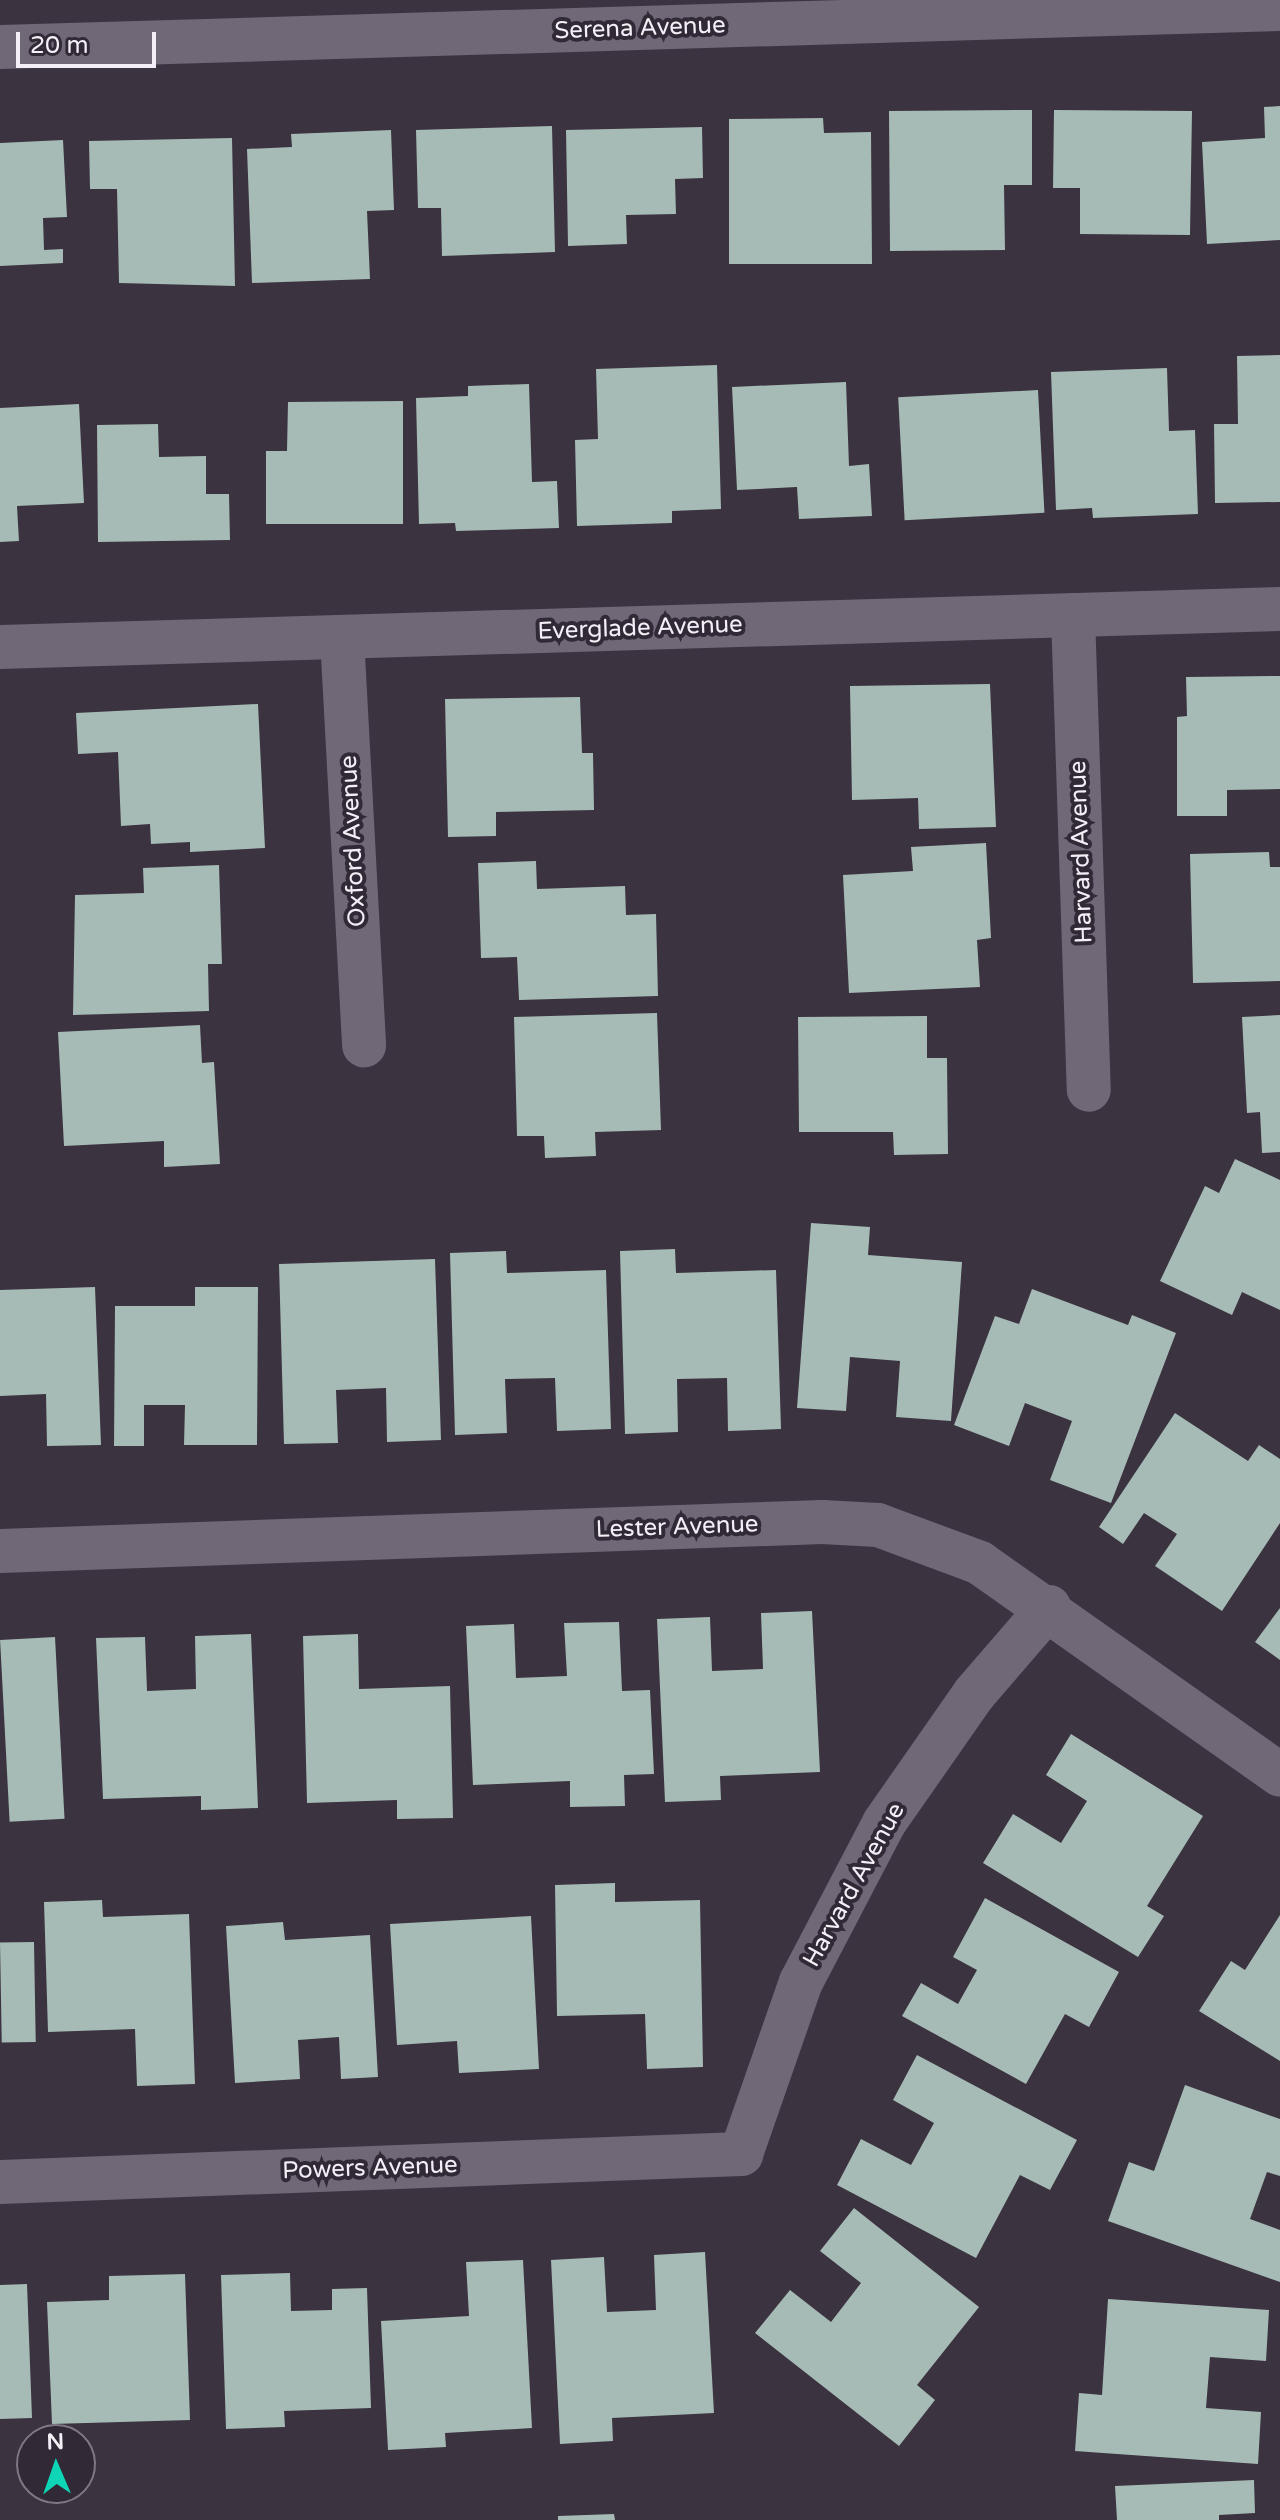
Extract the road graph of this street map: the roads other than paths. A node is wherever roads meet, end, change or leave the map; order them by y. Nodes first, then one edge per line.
1 (1280, 9) edge
2 (0, 47) edge
3 (1280, 609) edge
4 (1073, 615) junction
5 (342, 637) junction
6 (0, 647) edge
7 (364, 1045) dead end
8 (1089, 1090) dead end
9 (0, 1551) edge
10 (1049, 1607) junction
11 (1280, 1775) edge
12 (741, 2154) joint
13 (0, 2182) edge

1 - 2 street, Serena Avenue
3 - 4 street, Everglade Avenue
4 - 5 street, Everglade Avenue
4 - 8 street, Harvard Avenue
5 - 6 street, Everglade Avenue
5 - 7 street, Oxford Avenue
9 - 10 street, Lester Avenue
10 - 11 street, Lester Avenue
10 - 12 street, Harvard Avenue
12 - 13 street, Powers Avenue

